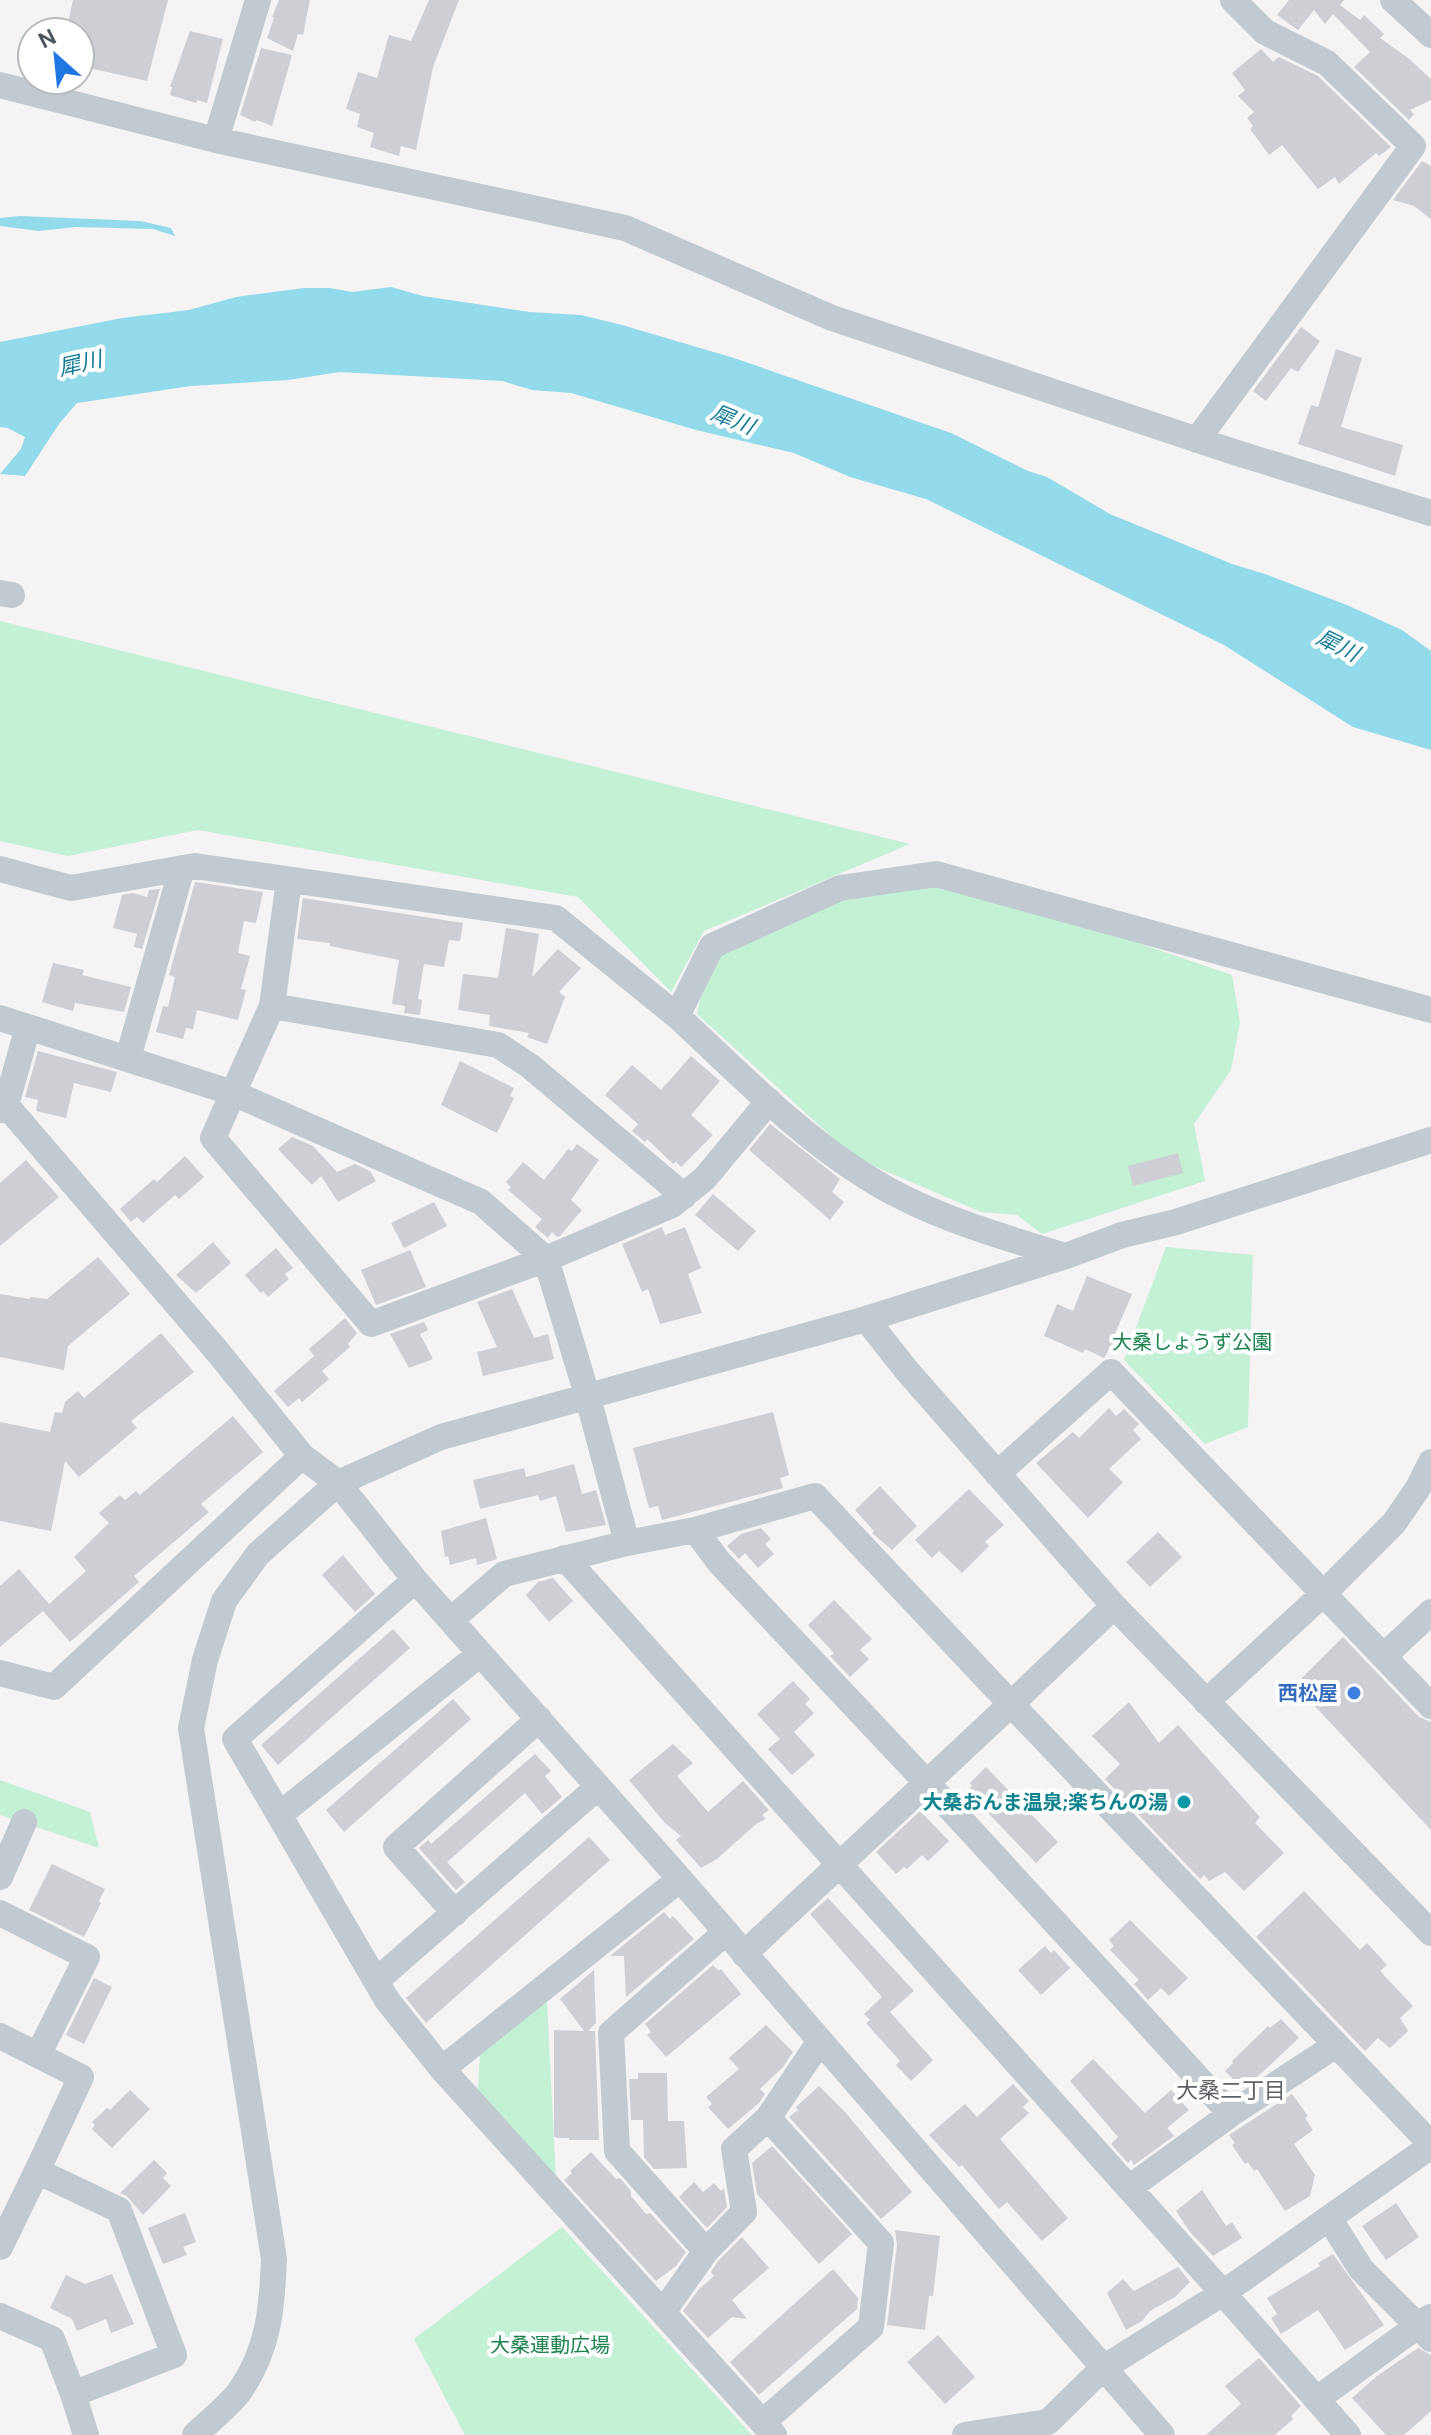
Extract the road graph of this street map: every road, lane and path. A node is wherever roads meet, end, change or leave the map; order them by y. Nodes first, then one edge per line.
1 (258, 0) edge
2 (1233, 0) edge
3 (1393, 0) edge
4 (1431, 35) edge
5 (0, 85) edge
6 (216, 140) junction
7 (1197, 440) junction
8 (1431, 513) edge
9 (182, 868) junction
10 (0, 869) edge
11 (289, 880) junction
12 (272, 1006) junction
13 (1431, 1010) edge
14 (677, 1016) junction
15 (0, 1018) edge
16 (28, 1027) junction
17 (128, 1058) junction
18 (233, 1093) junction
19 (769, 1101) junction
20 (3, 1108) edge
21 (1431, 1140) edge
22 (684, 1196) junction
23 (1066, 1256) junction
24 (546, 1259) junction
25 (866, 1319) junction
26 (588, 1398) junction
27 (302, 1456) junction
28 (1431, 1462) edge
29 (997, 1474) junction
30 (338, 1483) junction
31 (695, 1530) junction
32 (627, 1543) junction
33 (565, 1558) junction
34 (415, 1580) junction
35 (1324, 1593) junction
36 (1114, 1606) junction
37 (1431, 1612) edge
38 (451, 1620) junction
39 (480, 1654) junction
40 (1384, 1656) junction
41 (0, 1673) edge
42 (1206, 1702) junction
43 (1011, 1704) junction
44 (1431, 1706) edge
45 (539, 1719) junction
46 (927, 1783) junction
47 (598, 1787) junction
48 (279, 1815) junction
49 (24, 1822) dead end
50 (839, 1865) junction
51 (0, 1877) edge
52 (680, 1879) junction
53 (0, 1913) edge
54 (455, 1913) junction
55 (726, 1932) junction
56 (1431, 1933) edge
57 (744, 1954) junction
58 (376, 1981) junction
59 (0, 2036) edge
60 (820, 2041) junction
61 (1336, 2045) junction
62 (38, 2055) junction
63 (442, 2069) junction
64 (1231, 2114) junction
65 (768, 2118) junction
66 (1431, 2145) edge
67 (37, 2171) junction
68 (1129, 2188) junction
69 (9, 2206) edge
70 (1329, 2218) junction
71 (0, 2247) edge
72 (706, 2251) junction
73 (1223, 2293) junction
74 (663, 2312) junction
75 (0, 2316) edge
76 (1426, 2327) edge
77 (1103, 2368) junction
78 (73, 2394) junction
79 (1317, 2399) junction
80 (768, 2428) edge
81 (86, 2435) edge
82 (195, 2435) edge
83 (965, 2435) edge
84 (1162, 2435) edge
85 (1348, 2435) edge

1 - 6 street
2 - 7 street
3 - 4 street
5 - 6 street
6 - 7 street
7 - 8 street
9 - 10 street
9 - 11 street
9 - 17 street
11 - 12 street
11 - 14 street
12 - 18 street
12 - 22 street
13 - 14 street
14 - 19 street
15 - 16 street
16 - 17 street
16 - 20 street
17 - 18 street
18 - 24 street
18 - 24 street
19 - 22 street
19 - 23 street
20 - 27 street
21 - 23 street
22 - 24 street
23 - 25 street
24 - 26 street
25 - 26 street
25 - 29 street
26 - 30 street
26 - 32 street
27 - 30 street
27 - 41 street
28 - 35 street
29 - 35 street
29 - 36 street
30 - 34 street
30 - 82 street
31 - 32 street
31 - 43 street
31 - 46 street
32 - 33 street
33 - 38 street
33 - 50 street
34 - 38 street
34 - 48 street
35 - 40 street
35 - 42 street
36 - 42 street
36 - 43 street
37 - 40 street
38 - 39 street
39 - 45 street
39 - 48 street
40 - 44 street
42 - 56 street
43 - 46 street
43 - 61 street
45 - 47 street
45 - 54 street
46 - 50 street
46 - 64 street
47 - 52 street
47 - 54 street
48 - 58 street
49 - 51 street
50 - 57 street
50 - 68 street
52 - 55 street
52 - 63 street
53 - 62 street
54 - 58 street
55 - 57 street
55 - 72 street
57 - 60 street
58 - 63 street
59 - 62 street
60 - 65 street
60 - 77 street
61 - 64 street
61 - 66 street
62 - 67 street
63 - 74 street
64 - 68 street
65 - 72 street
65 - 80 street
66 - 70 street
67 - 69 street
67 - 78 street
68 - 73 street
69 - 71 street
70 - 73 street
70 - 76 street
72 - 74 street
73 - 77 street
73 - 79 street
74 - 80 street
75 - 78 street
76 - 79 street
77 - 83 street
77 - 84 street
78 - 81 street
79 - 85 street

